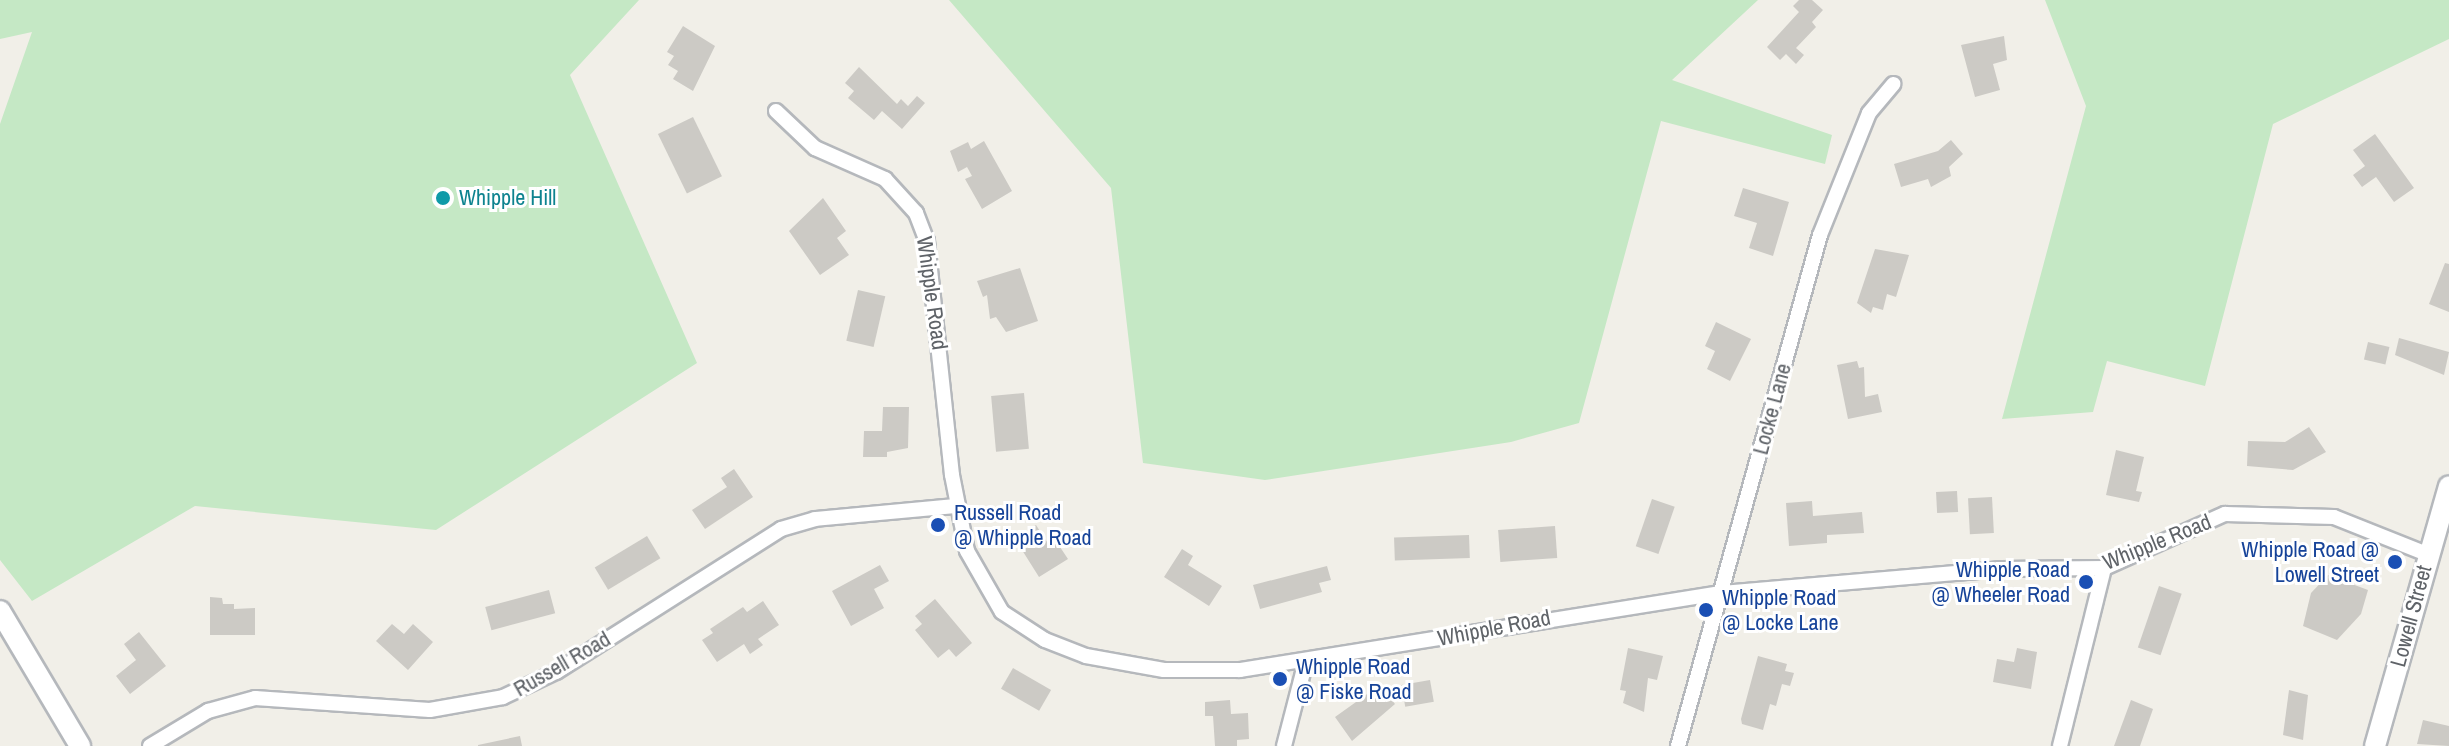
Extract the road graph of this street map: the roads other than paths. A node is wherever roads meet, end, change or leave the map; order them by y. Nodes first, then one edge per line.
1 (1893, 84) dead end
2 (776, 111) dead end
3 (2449, 486) edge
4 (956, 506) junction
5 (2427, 554) junction
6 (2104, 568) junction
7 (1722, 593) junction
8 (2, 614) edge
9 (1306, 661) junction
10 (80, 746) edge
11 (150, 746) edge
12 (1284, 746) edge
13 (1678, 746) edge
14 (2060, 746) edge
15 (2375, 746) edge

1 - 7 street, Locke Lane
2 - 4 street, Whipple Road
3 - 5 main road, Lowell Street
4 - 9 street, Whipple Road
4 - 11 street, Russell Road
5 - 6 street, Whipple Road
5 - 15 main road, Lowell Street
6 - 7 street, Whipple Road
6 - 14 street
7 - 9 street, Whipple Road
7 - 13 street, Locke Lane
8 - 10 main road
9 - 12 street

